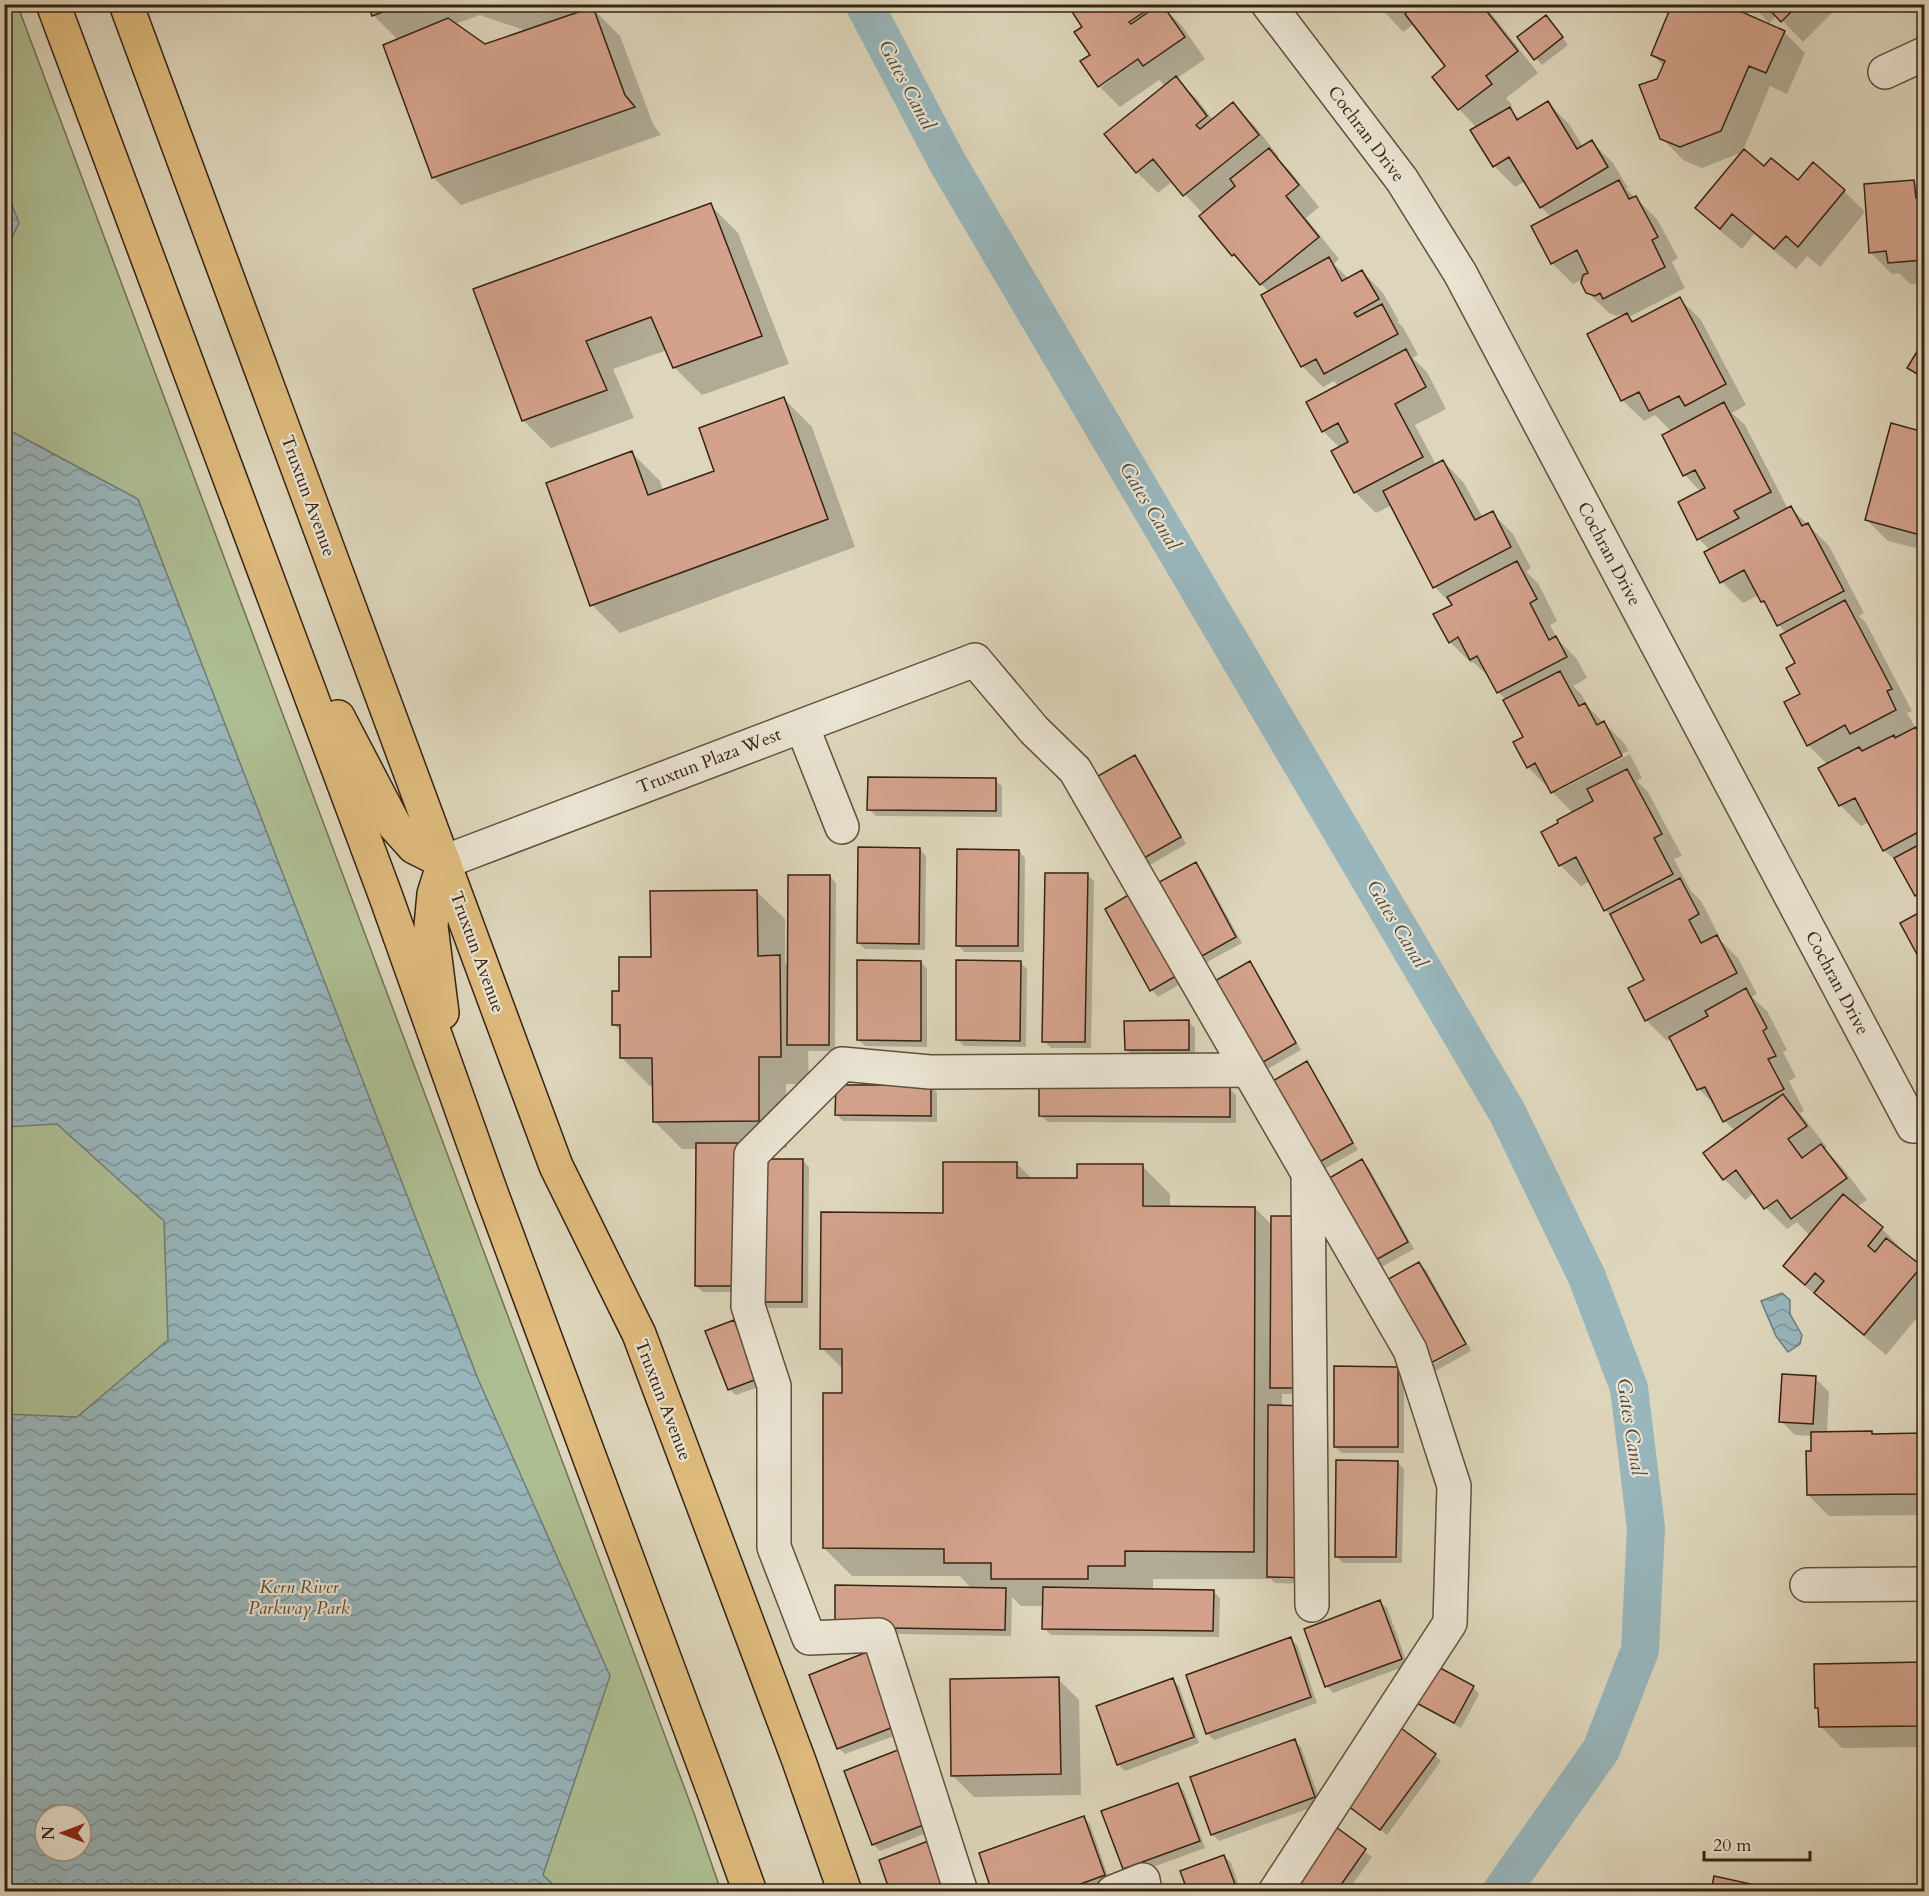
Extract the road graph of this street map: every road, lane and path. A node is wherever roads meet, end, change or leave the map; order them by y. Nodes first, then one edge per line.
1 (53, 4) edge
2 (126, 4) edge
3 (1268, 4) edge
4 (1924, 54) edge
5 (1885, 72) dead end
6 (272, 590) junction
7 (802, 726) junction
8 (842, 827) dead end
9 (444, 862) junction
10 (1248, 1070) junction
11 (451, 1079) junction
12 (1919, 1126) edge
13 (1308, 1173) junction
14 (1924, 1584) edge
15 (1807, 1585) dead end
16 (1312, 1605) dead end
17 (750, 1892) edge
18 (845, 1892) edge
19 (961, 1892) edge
20 (1113, 1892) edge
21 (1145, 1892) edge
22 (1275, 1892) edge

1 - 6 main road
2 - 9 main road, Truxtun Avenue
3 - 12 street, Cochran Drive
4 - 5 street
6 - 9 main road
6 - 11 main road
7 - 8 street
7 - 9 street, Truxtun Plaza West
7 - 10 street, Truxtun Plaza West
9 - 11 main road
9 - 18 main road, Truxtun Avenue
10 - 13 street
10 - 19 street
11 - 17 main road
13 - 16 street
13 - 22 street
14 - 15 street
20 - 21 street

